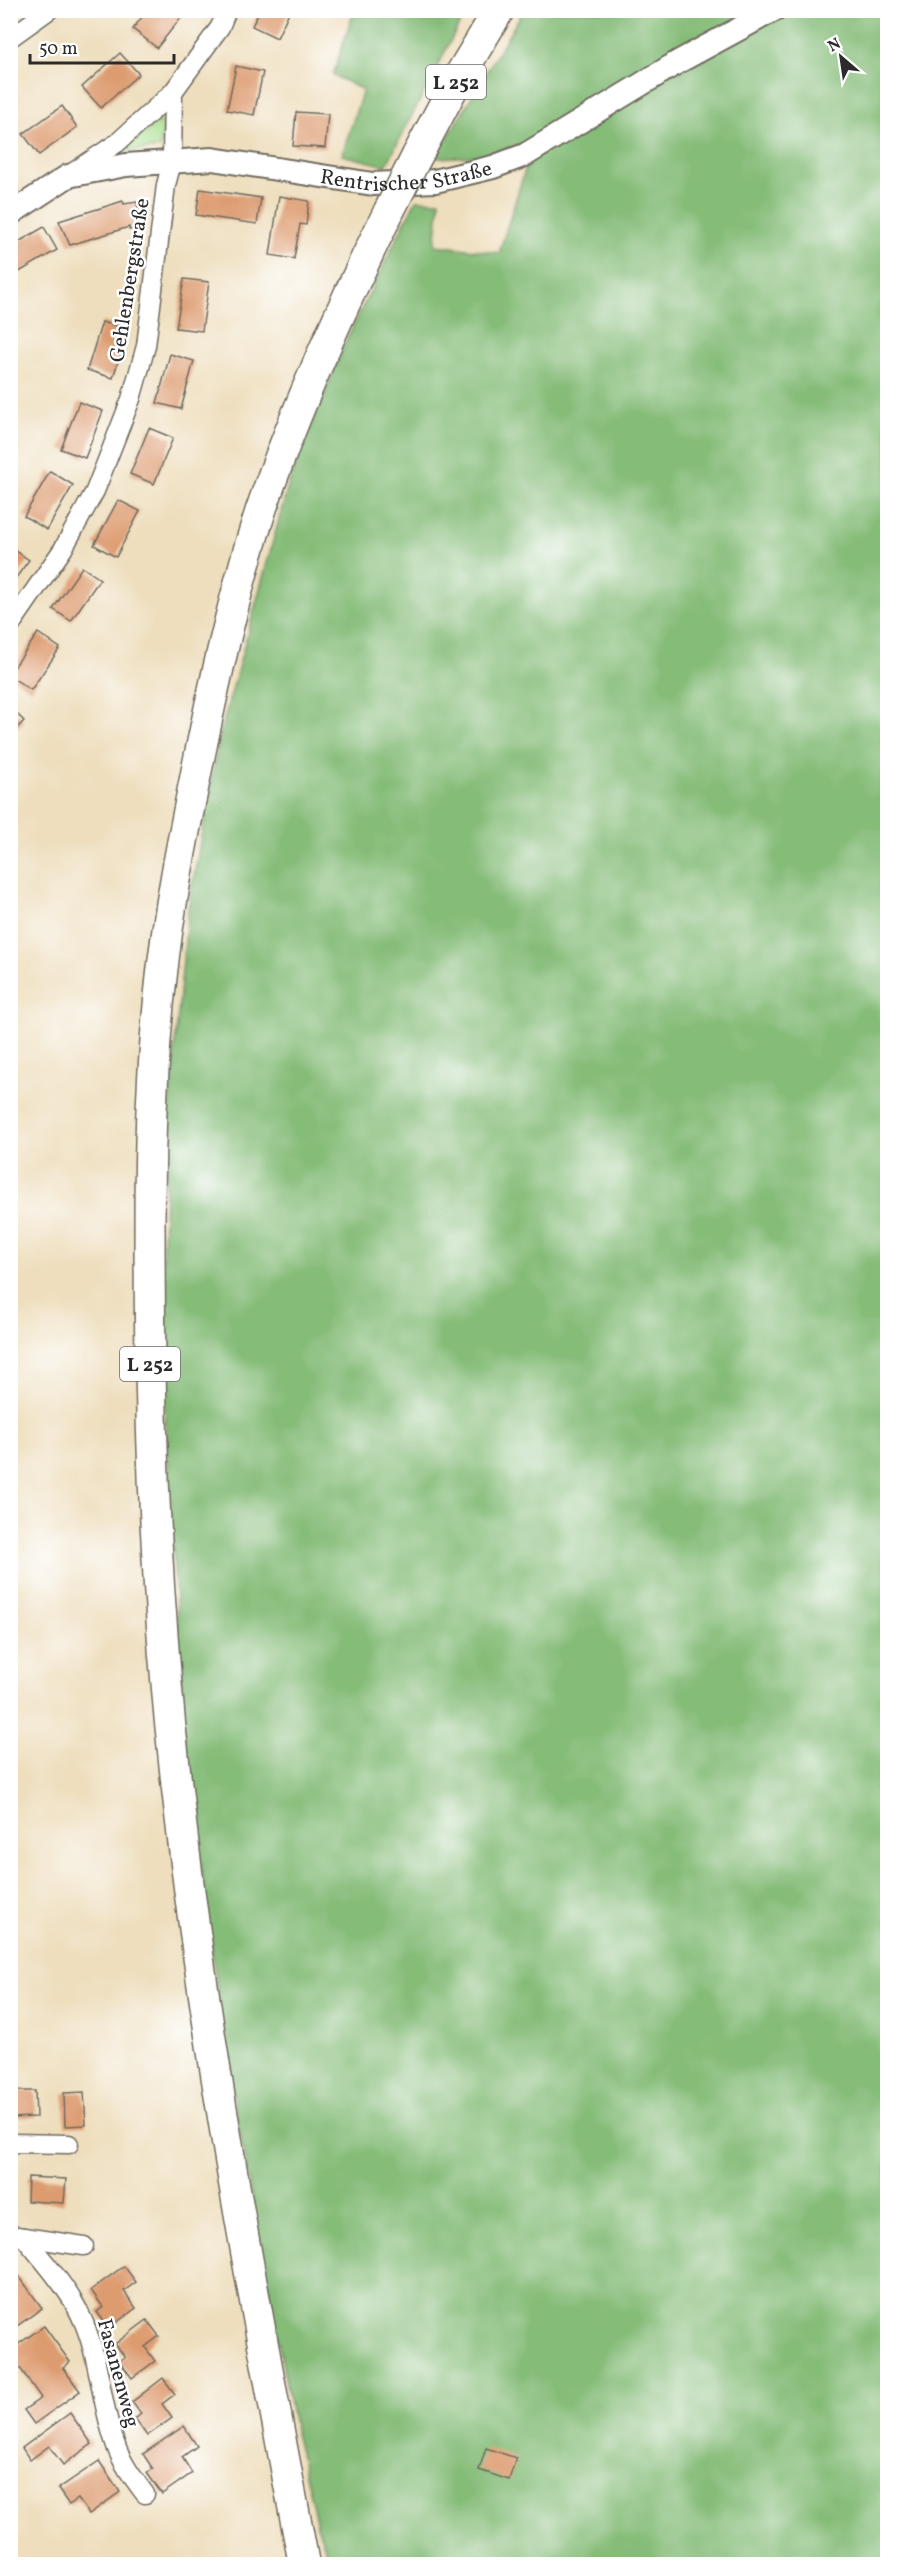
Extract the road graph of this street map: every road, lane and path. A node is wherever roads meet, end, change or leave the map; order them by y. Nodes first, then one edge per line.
1 (49, 10) edge
2 (227, 10) edge
3 (499, 10) edge
4 (774, 10) edge
5 (10, 38) edge
6 (174, 92) junction
7 (172, 162) junction
8 (68, 176) junction
9 (10, 214) edge
10 (10, 626) edge
11 (10, 2143) edge
12 (69, 2144) dead end
13 (17, 2236) edge
14 (84, 2246) dead end
15 (145, 2494) dead end
16 (304, 2558) edge

1 - 5 street
2 - 6 street
3 - 16 highway, L 252, bridge
4 - 7 street, Rentrischer Straße
6 - 7 street, Gehlenbergstraße
6 - 8 street
7 - 8 street, Rentrischer Straße
7 - 10 street, Gehlenbergstraße
8 - 9 street, Rentrischer Straße
11 - 12 street
13 - 14 street
13 - 15 street, Fasanenweg

